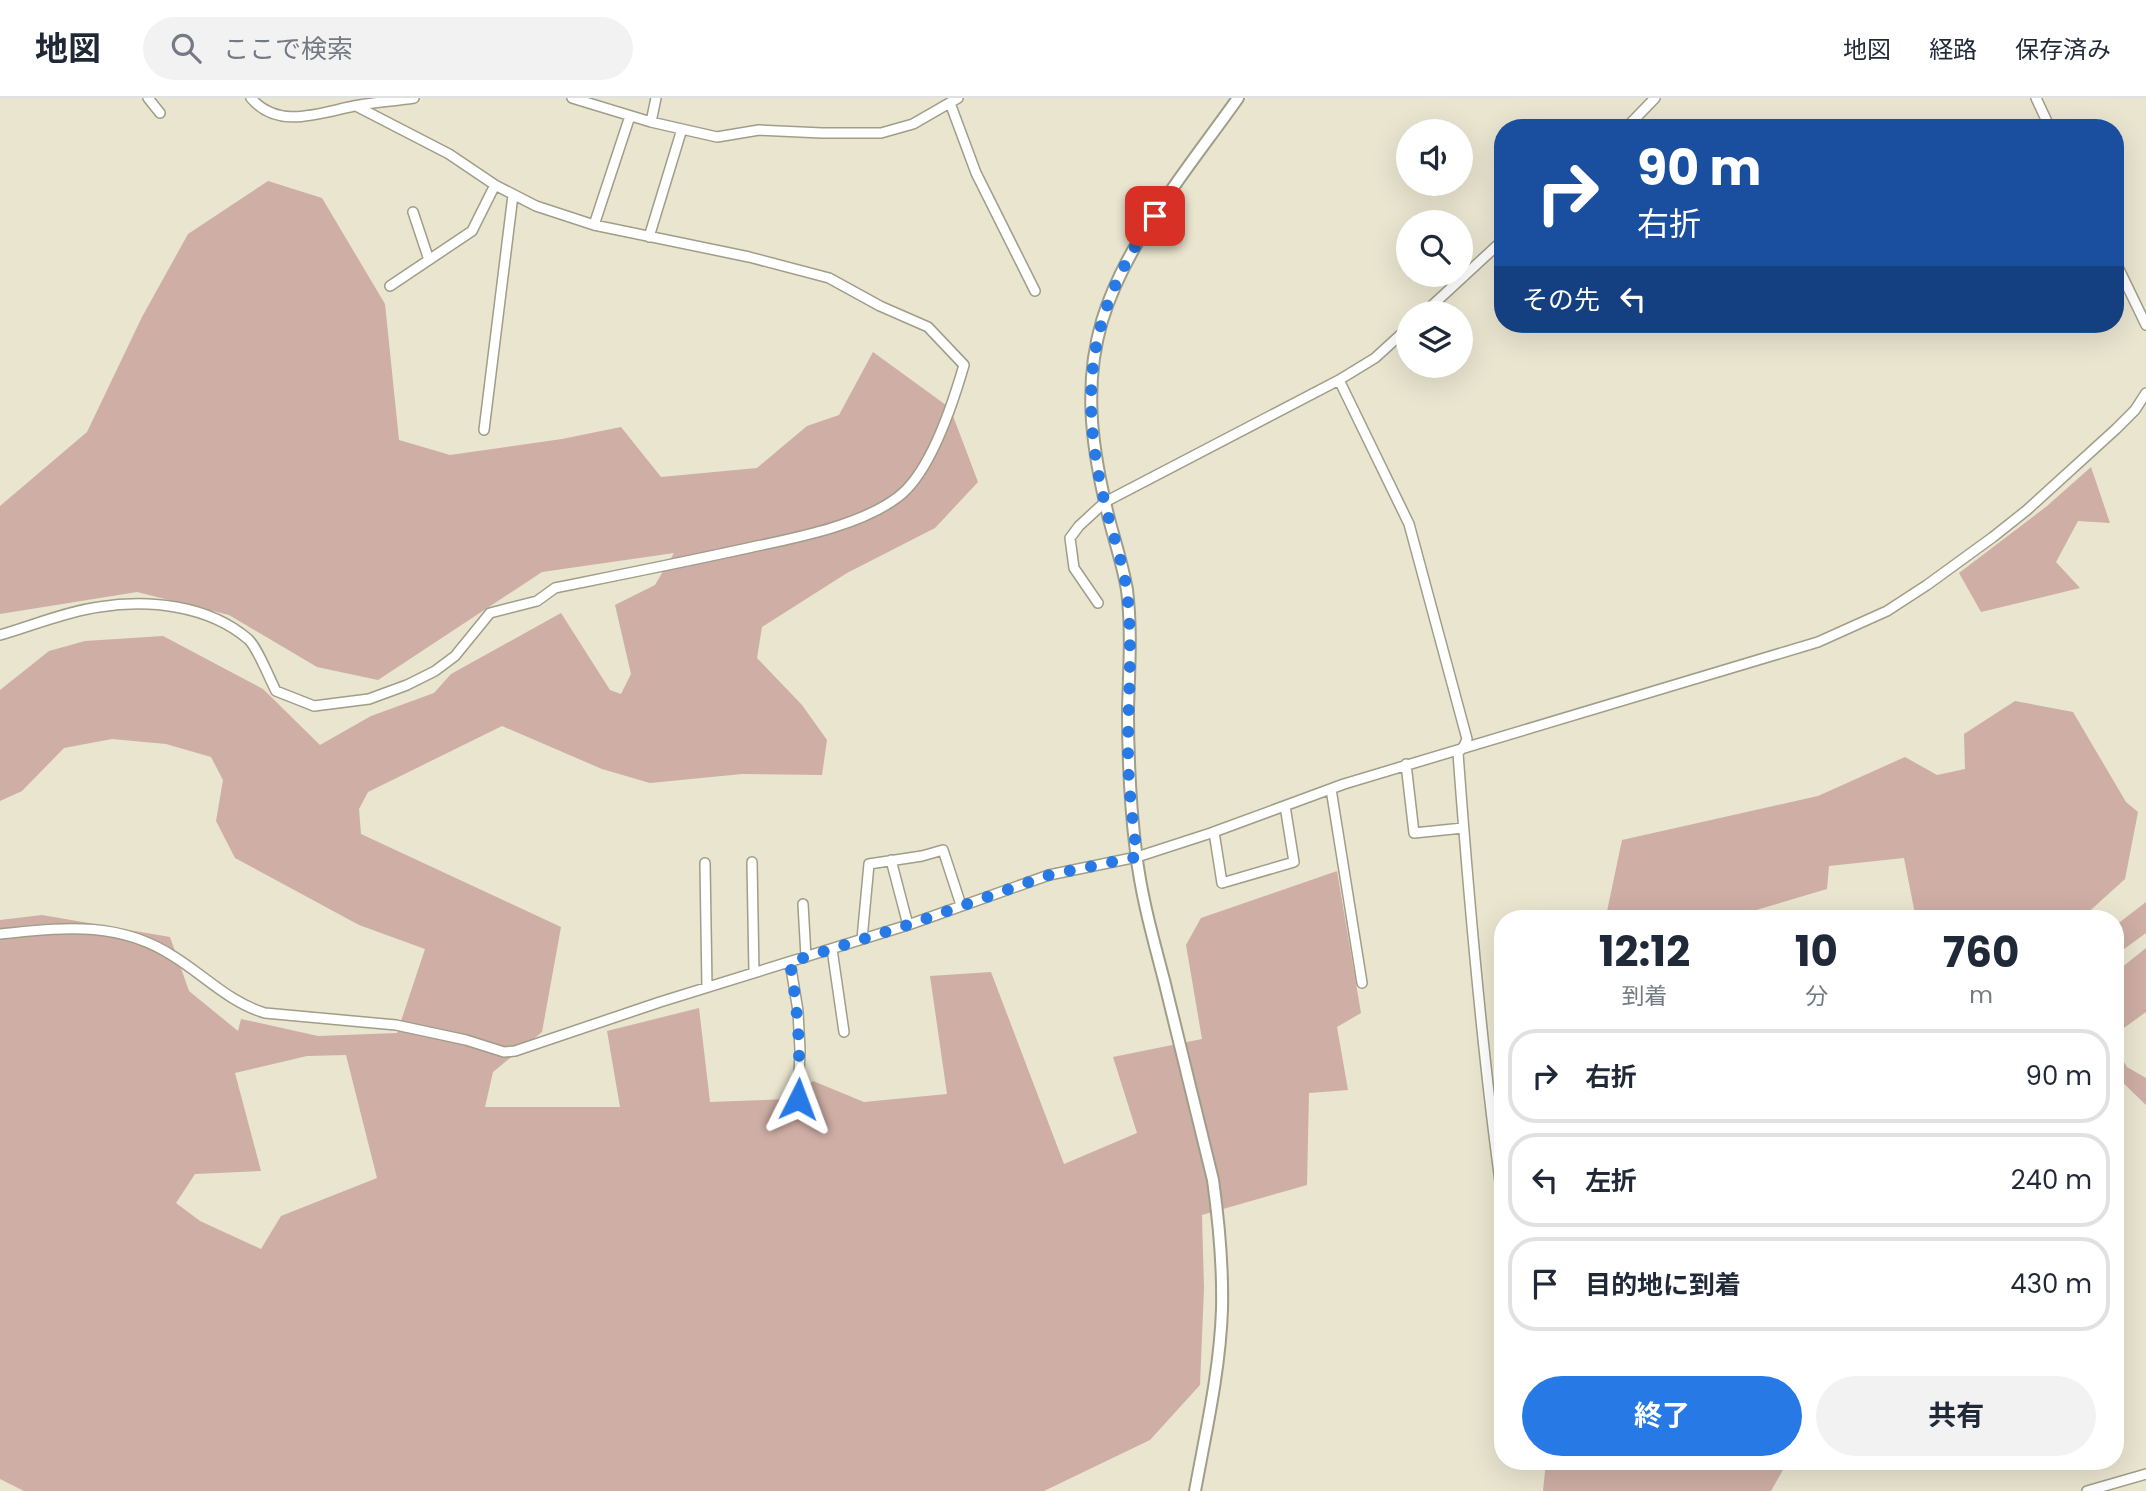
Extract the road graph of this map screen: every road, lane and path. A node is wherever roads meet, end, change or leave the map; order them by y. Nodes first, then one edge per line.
1 (148, 98) edge
2 (251, 98) edge
3 (414, 98) edge
4 (572, 98) edge
5 (656, 98) edge
6 (1238, 98) edge
7 (1655, 98) edge
8 (2036, 98) edge
9 (954, 100) edge
10 (356, 106) junction
11 (160, 113) dead end
12 (630, 116) junction
13 (1635, 119) edge
14 (2046, 119) edge
15 (651, 122) junction
16 (682, 129) junction
17 (495, 185) junction
18 (513, 195) junction
19 (413, 212) dead end
20 (594, 225) junction
21 (649, 237) junction
22 (1494, 248) edge
23 (429, 260) junction
24 (2124, 280) edge
25 (390, 286) dead end
26 (1035, 291) dead end
27 (1437, 301) edge
28 (2146, 325) edge
29 (1396, 339) edge
30 (1339, 380) junction
31 (2146, 393) edge
32 (484, 430) dead end
33 (1105, 502) junction
34 (1098, 603) dead end
35 (0, 635) edge
36 (1464, 746) junction
37 (1406, 764) junction
38 (1331, 789) junction
39 (1285, 806) junction
40 (1463, 828) junction
41 (1214, 832) junction
42 (1137, 857) junction
43 (891, 860) junction
44 (752, 862) dead end
45 (705, 863) dead end
46 (803, 904) dead end
47 (961, 905) junction
48 (908, 925) junction
49 (0, 934) edge
50 (862, 939) junction
51 (832, 948) junction
52 (806, 957) junction
53 (790, 962) junction
54 (754, 973) junction
55 (1362, 983) dead end
56 (707, 988) junction
57 (844, 1032) dead end
58 (798, 1099) dead end
59 (1494, 1142) edge
60 (2146, 1474) edge
61 (1195, 1491) edge
62 (2087, 1491) edge

1 - 11 street
2 - 10 street
3 - 10 street
4 - 12 street
5 - 15 street
6 - 33 street
7 - 13 street
8 - 14 street
9 - 16 street
9 - 26 street
10 - 17 street
12 - 15 street
12 - 20 street
15 - 16 street
16 - 21 street
17 - 18 street
17 - 23 street
18 - 20 street
18 - 32 street
19 - 23 street
20 - 21 street
21 - 35 street
22 - 27 street
23 - 25 street
24 - 28 street
29 - 30 street
30 - 33 street
30 - 36 street
31 - 36 street
33 - 34 street
33 - 42 street
36 - 37 street
36 - 40 street
37 - 38 street
37 - 40 street
38 - 39 street
38 - 55 street
39 - 41 street
39 - 41 street
40 - 59 street
41 - 42 street
42 - 47 street
42 - 61 street
43 - 47 street
43 - 48 street
43 - 50 street
44 - 54 street
45 - 56 street
46 - 52 street
47 - 48 street
48 - 50 street
49 - 56 street
50 - 51 street
51 - 52 street
51 - 57 street
52 - 53 street
53 - 54 street
53 - 58 street
54 - 56 street
60 - 62 street

